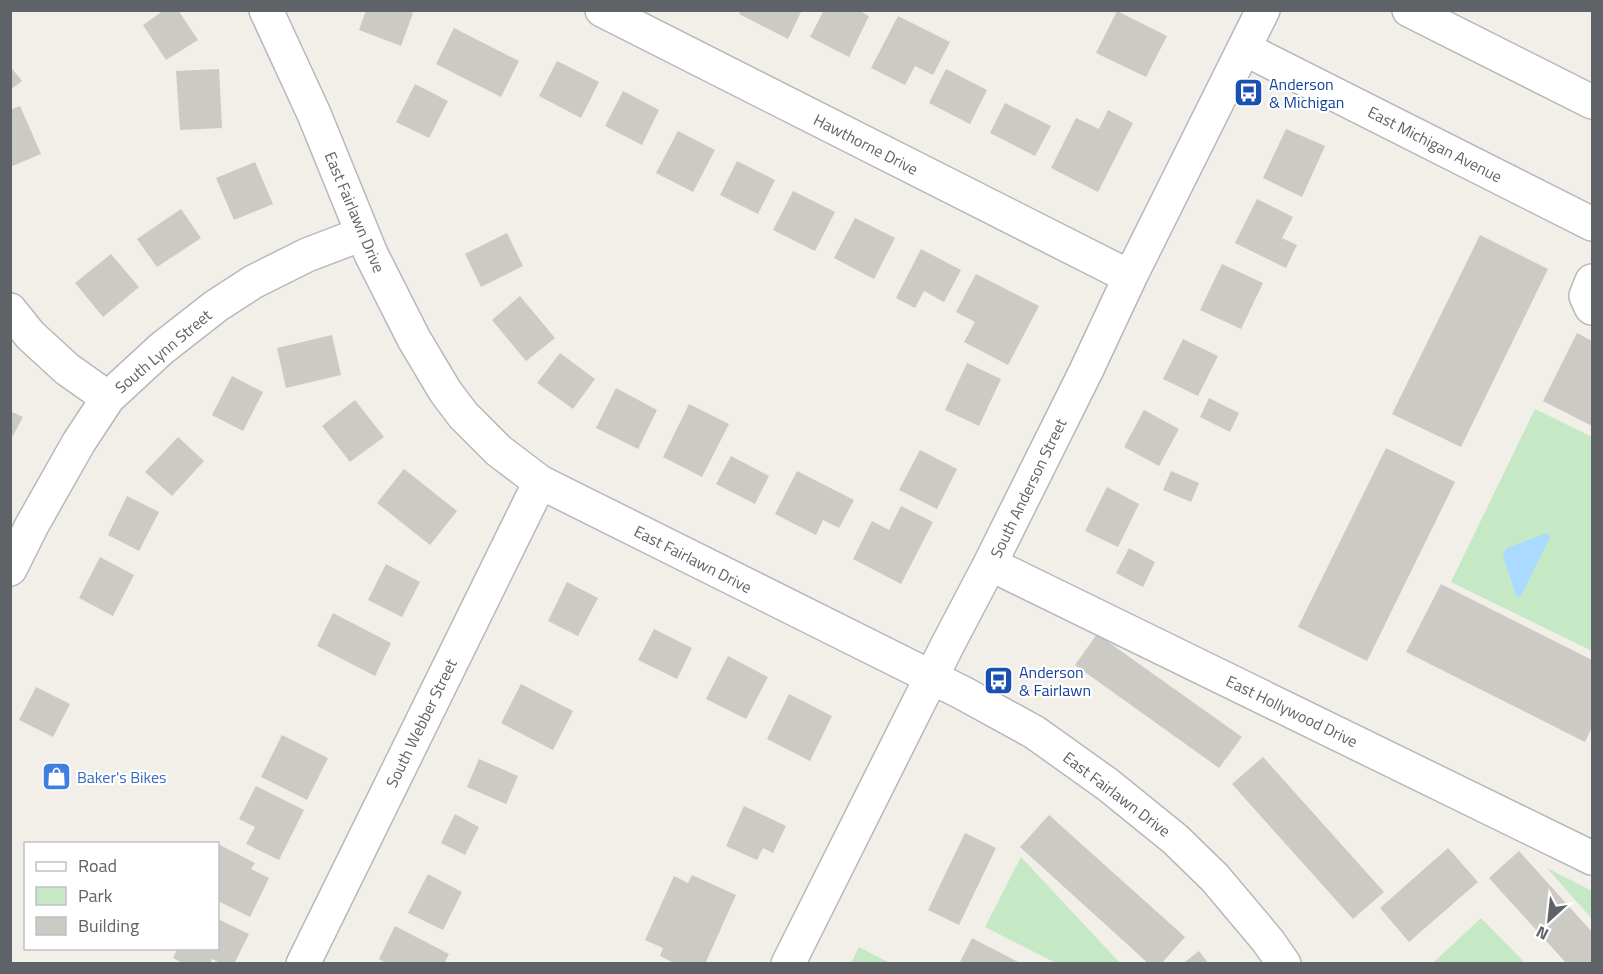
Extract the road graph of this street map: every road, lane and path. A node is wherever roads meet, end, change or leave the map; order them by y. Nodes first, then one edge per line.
1 (266, 10) edge
2 (602, 10) edge
3 (1263, 10) edge
4 (1409, 10) edge
5 (1245, 49) junction
6 (1593, 102) edge
7 (1593, 224) edge
8 (362, 234) junction
9 (1130, 277) junction
10 (1593, 281) edge
11 (1593, 308) edge
12 (10, 310) edge
13 (108, 398) junction
14 (540, 482) junction
15 (990, 564) junction
16 (10, 569) edge
17 (931, 678) junction
18 (1593, 858) edge
19 (303, 963) edge
20 (788, 963) edge
21 (1284, 963) edge

1 - 8 street, East Fairlawn Drive
2 - 9 street, Hawthorne Drive
3 - 5 street, South Anderson Street
4 - 6 street
5 - 7 street, East Michigan Avenue
5 - 9 street, South Anderson Street
8 - 13 street, South Lynn Street
8 - 14 street, East Fairlawn Drive
9 - 15 street, South Anderson Street
10 - 11 street
12 - 13 street
13 - 16 street, South Lynn Street
14 - 17 street, East Fairlawn Drive
14 - 19 street, South Webber Street
15 - 17 street, South Anderson Street
15 - 18 street, East Hollywood Drive
17 - 20 street, South Anderson Street
17 - 21 street, East Fairlawn Drive

